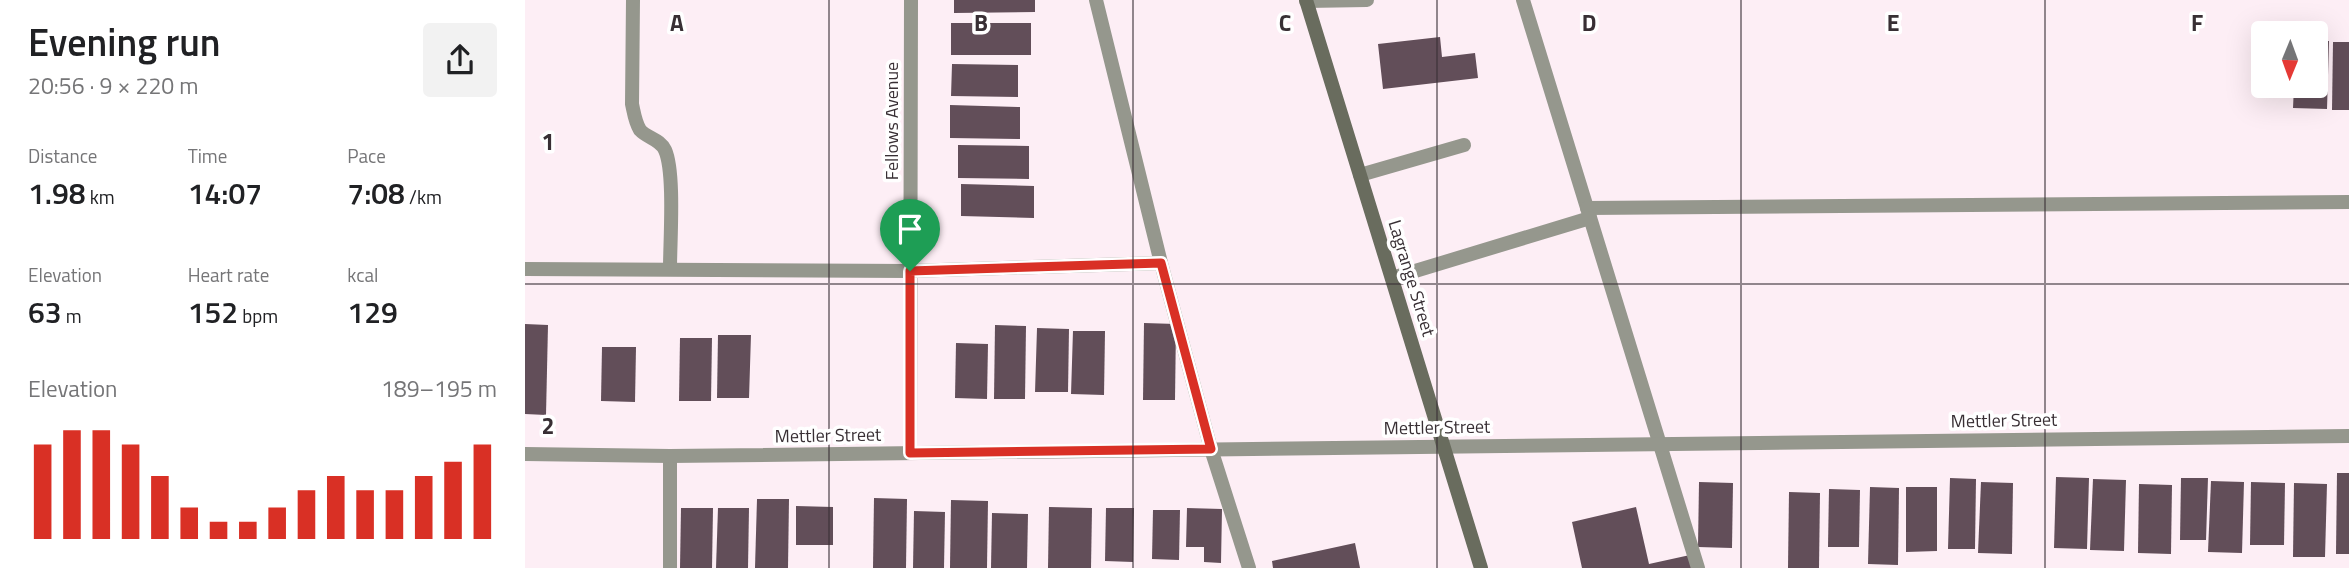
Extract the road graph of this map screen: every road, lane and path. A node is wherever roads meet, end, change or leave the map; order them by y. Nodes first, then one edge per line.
1 (633, 0) edge
2 (911, 0) edge
3 (1096, 0) edge
4 (1306, 0) edge
5 (1367, 0) edge
6 (1523, 0) edge
7 (1464, 145) dead end
8 (1360, 175) junction
9 (2349, 202) edge
10 (1589, 213) junction
11 (1161, 263) junction
12 (670, 268) junction
13 (525, 269) edge
14 (910, 271) junction
15 (1392, 278) junction
16 (2349, 436) edge
17 (1658, 443) junction
18 (1444, 447) junction
19 (1211, 449) junction
20 (910, 453) junction
21 (525, 454) edge
22 (670, 456) junction
23 (670, 568) edge
24 (1249, 568) edge
25 (1481, 568) edge
26 (1698, 568) edge

1 - 12 street
2 - 14 street, Fellows Avenue
3 - 11 street
4 - 5 street
4 - 8 main road, Lagrange Street
6 - 10 street
7 - 8 street
8 - 15 main road, Lagrange Street
9 - 10 street
10 - 15 street
10 - 17 street
11 - 14 street
11 - 19 street
12 - 13 street
12 - 14 street
14 - 20 street, Fellows Avenue
15 - 18 main road, Lagrange Street
16 - 17 street, Mettler Street
17 - 18 street, Mettler Street
17 - 26 street
18 - 19 street, Mettler Street
18 - 25 main road, Lagrange Street
19 - 20 street, Mettler Street
19 - 24 street
20 - 22 street, Mettler Street
21 - 22 street, Mettler Street
22 - 23 street

